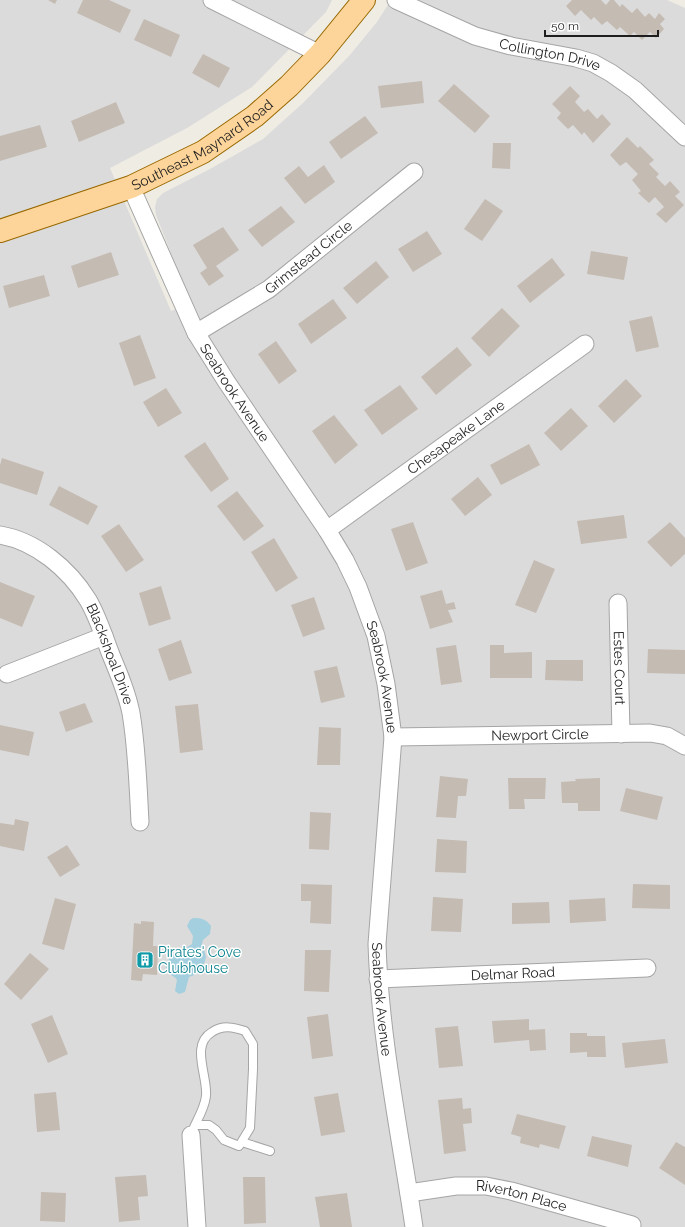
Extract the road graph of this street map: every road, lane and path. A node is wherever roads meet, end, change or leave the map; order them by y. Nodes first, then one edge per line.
1 (212, 0) edge
2 (364, 0) edge
3 (396, 0) edge
4 (320, 54) junction
5 (685, 137) edge
6 (414, 172) dead end
7 (131, 187) junction
8 (0, 231) edge
9 (196, 333) junction
10 (585, 344) dead end
11 (328, 530) junction
12 (0, 535) edge
13 (618, 603) dead end
14 (104, 636) junction
15 (7, 674) dead end
16 (621, 734) junction
17 (393, 737) junction
18 (685, 746) edge
19 (140, 822) dead end
20 (648, 968) dead end
21 (378, 979) junction
22 (193, 1130) junction
23 (242, 1142) junction
24 (270, 1151) dead end
25 (409, 1193) junction
26 (632, 1225) dead end
27 (197, 1227) edge
28 (414, 1227) edge

1 - 4 street
2 - 4 main road, Southeast Maynard Road
3 - 5 street, Collington Drive
4 - 7 main road, Southeast Maynard Road
6 - 9 street, Grimstead Circle
7 - 8 main road, Southeast Maynard Road
7 - 9 street, Seabrook Avenue
9 - 11 street, Seabrook Avenue
10 - 11 street, Chesapeake Lane
11 - 17 street, Seabrook Avenue
12 - 14 street, Blackshoal Drive
13 - 16 street, Estes Court
14 - 15 street
14 - 19 street, Blackshoal Drive
16 - 17 street, Newport Circle
16 - 18 street, Newport Circle
17 - 21 street, Seabrook Avenue
20 - 21 street, Delmar Road
21 - 25 street, Seabrook Avenue
22 - 23 lane
22 - 23 lane
22 - 27 street
23 - 24 lane
25 - 26 street, Riverton Place
25 - 28 street, Seabrook Avenue

